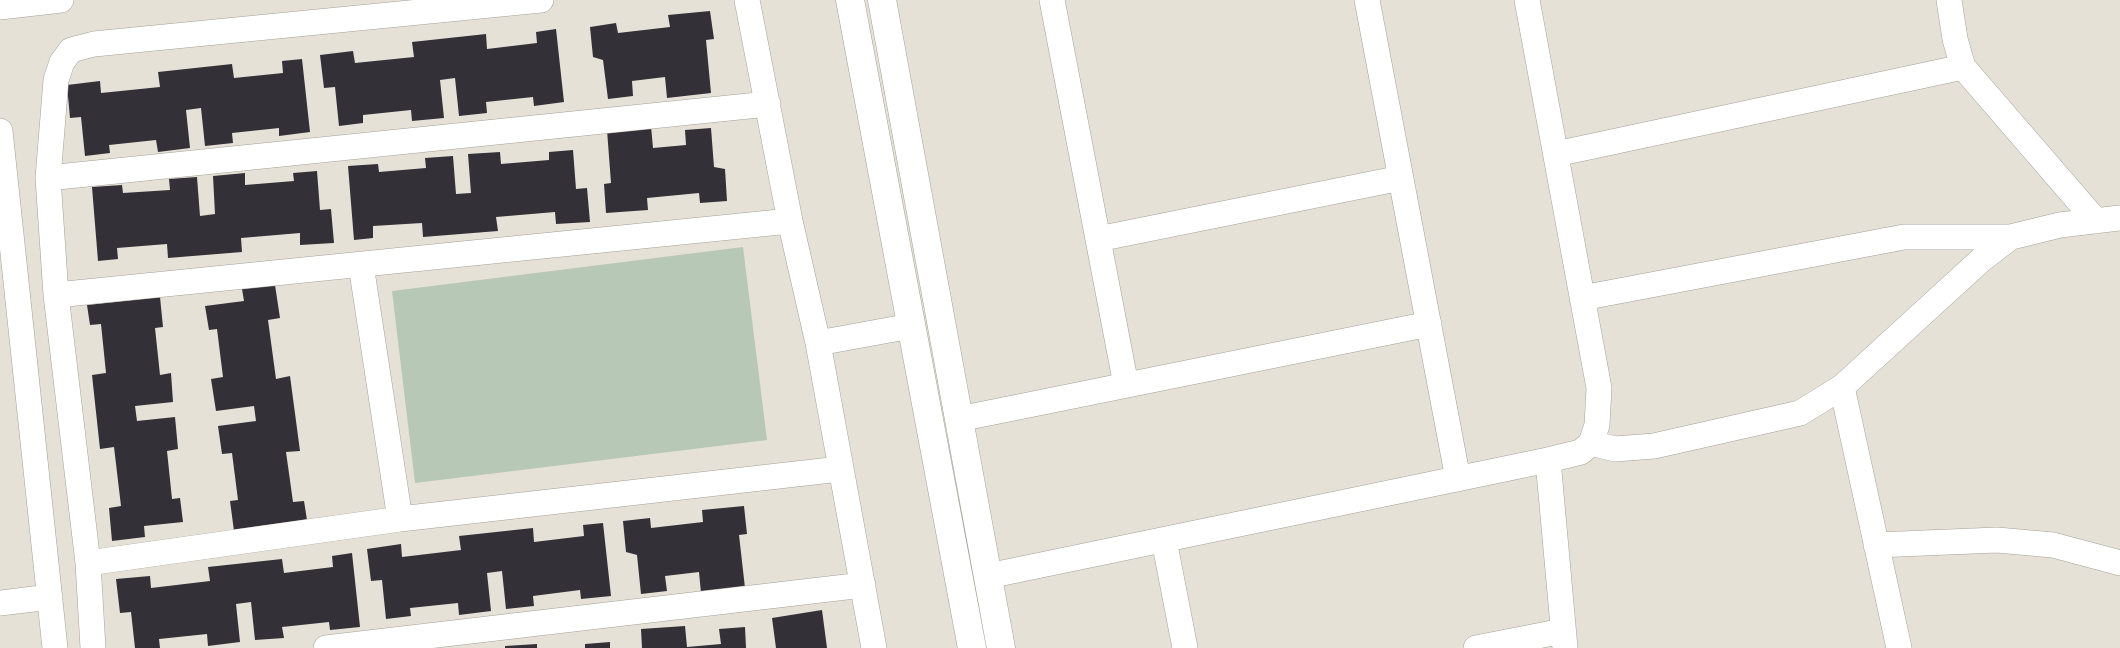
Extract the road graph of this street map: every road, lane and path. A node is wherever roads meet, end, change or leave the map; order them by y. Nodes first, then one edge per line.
1 (61, 0) edge
2 (542, 0) edge
3 (747, 0) edge
4 (850, 0) edge
5 (882, 0) edge
6 (1052, 0) edge
7 (1367, 0) edge
8 (1949, 0) edge
9 (1532, 1) edge
10 (0, 7) edge
11 (1963, 67) junction
12 (768, 104) junction
13 (0, 131) edge
14 (1556, 154) junction
15 (48, 178) junction
16 (1401, 178) junction
17 (2108, 219) edge
18 (790, 221) junction
19 (2011, 237) junction
20 (1098, 238) junction
21 (6, 241) edge
22 (361, 265) junction
23 (56, 295) junction
24 (1582, 298) junction
25 (1429, 324) junction
26 (912, 326) junction
27 (818, 343) junction
28 (1126, 385) junction
29 (1842, 387) junction
30 (959, 419) junction
31 (1590, 443) junction
32 (1548, 460) junction
33 (840, 468) junction
34 (1458, 479) junction
35 (400, 518) junction
36 (1164, 540) junction
37 (1876, 545) junction
38 (88, 563) junction
39 (2120, 563) edge
40 (988, 576) junction
41 (863, 585) junction
42 (50, 597) junction
43 (0, 603) edge
44 (1564, 640) edge
45 (55, 648) edge
46 (94, 648) edge
47 (326, 648) edge
48 (874, 648) edge
49 (972, 648) edge
50 (1001, 648) edge
51 (1185, 648) edge
52 (1476, 648) edge
53 (1899, 648) edge

1 - 10 street
2 - 15 street
3 - 12 street
4 - 26 street
5 - 30 street
6 - 20 street
7 - 16 street
8 - 11 street
9 - 14 street
11 - 14 street
11 - 17 street
12 - 15 street
12 - 18 street
13 - 21 street
14 - 24 street
15 - 23 street
16 - 20 street
16 - 25 street
17 - 19 street
18 - 22 street
18 - 27 street
19 - 24 street
19 - 29 street
20 - 28 street
21 - 42 street
22 - 23 street
22 - 35 street
23 - 38 street
24 - 31 street
25 - 28 street
25 - 34 street
26 - 27 street
26 - 49 street
27 - 33 street
28 - 30 street
29 - 31 street
29 - 37 street
30 - 40 street
31 - 32 street
32 - 34 street
32 - 44 street
33 - 35 street
33 - 41 street
34 - 36 street
35 - 38 street
36 - 40 street
36 - 51 street
37 - 39 street
37 - 53 street
38 - 46 street
40 - 50 street
41 - 47 street
41 - 48 street
42 - 43 street
42 - 45 street
44 - 52 street

